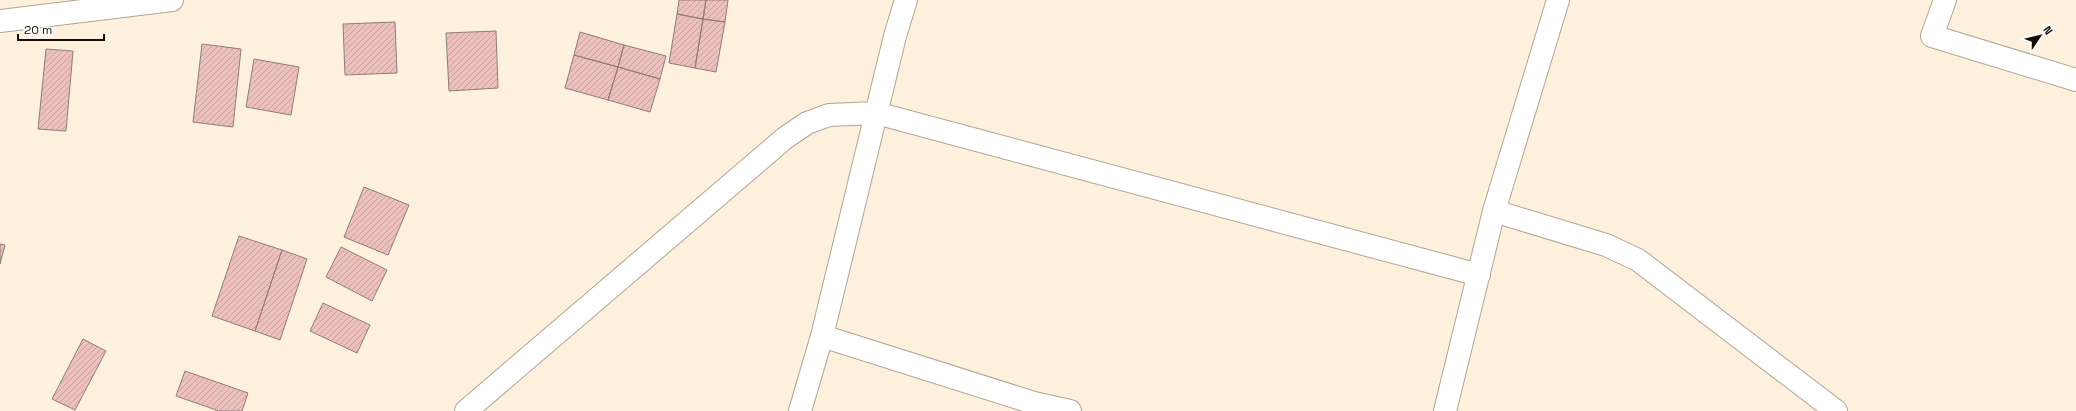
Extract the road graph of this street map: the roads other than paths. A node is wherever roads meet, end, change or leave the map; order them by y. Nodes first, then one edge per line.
1 (172, 0) edge
2 (906, 0) edge
3 (1558, 0) edge
4 (1945, 0) edge
5 (0, 21) edge
6 (2076, 80) edge
7 (876, 113) junction
8 (1494, 211) junction
9 (1479, 275) junction
10 (822, 336) junction
11 (1033, 407) edge
12 (466, 411) edge
13 (800, 411) edge
14 (1070, 411) edge
15 (1445, 411) edge
16 (1836, 411) edge

1 - 5 street
2 - 7 street
3 - 8 street
4 - 6 street
7 - 9 street
7 - 10 street
7 - 12 street
8 - 9 street
8 - 16 street
9 - 15 street
10 - 11 street
10 - 13 street
11 - 14 street

